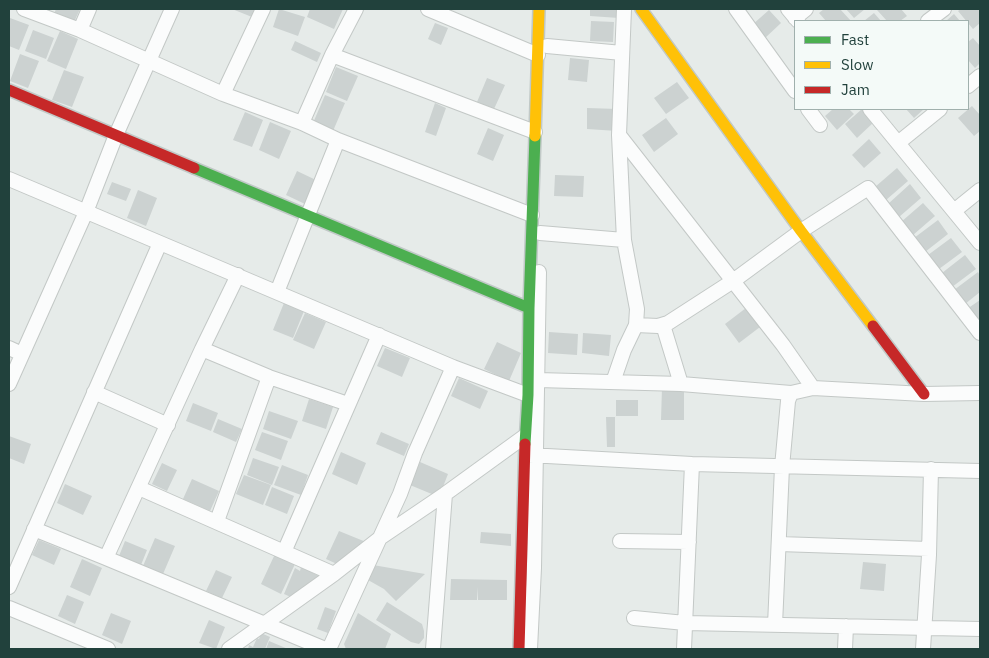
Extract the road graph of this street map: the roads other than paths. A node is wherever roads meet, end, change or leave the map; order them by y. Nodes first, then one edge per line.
1 (24, 9) edge
2 (89, 9) edge
3 (172, 9) edge
4 (263, 9) edge
5 (356, 9) edge
6 (428, 9) edge
7 (539, 9) edge
8 (548, 9) edge
9 (624, 9) edge
10 (640, 9) edge
11 (736, 9) edge
12 (806, 9) edge
13 (944, 9) edge
14 (457, 14) edge
15 (794, 16) edge
16 (929, 20) edge
17 (80, 30) junction
18 (542, 50) junction
19 (622, 52) junction
20 (332, 55) junction
21 (149, 61) junction
22 (980, 76) edge
23 (969, 85) edge
24 (9, 90) edge
25 (794, 90) edge
26 (223, 94) junction
27 (809, 110) edge
28 (871, 110) edge
29 (939, 110) edge
30 (302, 123) junction
31 (820, 125) dead end
32 (535, 132) junction
33 (116, 135) junction
34 (619, 135) junction
35 (338, 140) junction
36 (898, 143) junction
37 (10, 184) edge
38 (980, 190) edge
39 (954, 211) junction
40 (86, 212) junction
41 (532, 215) junction
42 (308, 216) junction
43 (801, 231) junction
44 (540, 232) junction
45 (624, 240) junction
46 (160, 243) junction
47 (980, 243) edge
48 (238, 276) junction
49 (733, 281) junction
50 (277, 292) junction
51 (529, 308) junction
52 (636, 325) junction
53 (664, 325) junction
54 (980, 333) edge
55 (379, 335) junction
56 (9, 348) edge
57 (202, 349) junction
58 (22, 354) junction
59 (453, 367) junction
60 (269, 377) junction
61 (538, 380) junction
62 (613, 382) junction
63 (9, 384) edge
64 (681, 384) junction
65 (813, 388) junction
66 (94, 392) junction
67 (790, 393) junction
68 (980, 393) edge
69 (924, 394) junction
70 (528, 395) junction
71 (348, 404) junction
72 (168, 425) junction
73 (531, 437) junction
74 (530, 455) junction
75 (692, 464) junction
76 (782, 467) junction
77 (931, 468) junction
78 (980, 471) edge
79 (140, 488) junction
80 (445, 494) junction
81 (217, 521) junction
82 (34, 529) junction
83 (380, 538) junction
84 (620, 541) dead end
85 (689, 542) junction
86 (779, 544) junction
87 (929, 549) junction
88 (284, 552) junction
89 (106, 558) junction
90 (334, 574) junction
91 (9, 587) edge
92 (9, 608) edge
93 (634, 618) dead end
94 (265, 623) junction
95 (685, 623) junction
96 (775, 625) junction
97 (846, 626) junction
98 (924, 628) junction
99 (980, 629) edge
100 (108, 649) edge
101 (229, 649) edge
102 (326, 649) edge
103 (329, 649) edge
104 (433, 649) edge
105 (519, 649) edge
106 (530, 649) edge
107 (684, 649) edge
108 (845, 649) edge
109 (923, 649) edge

1 - 17 street
2 - 17 street
3 - 21 street
4 - 26 street
5 - 20 street
6 - 14 street
7 - 18 street
8 - 18 street
9 - 19 street
10 - 43 street
11 - 25 street
12 - 15 street
13 - 16 street
14 - 18 street
17 - 21 street
18 - 19 street
18 - 32 street
18 - 44 street
19 - 34 street
20 - 30 street
20 - 32 street
21 - 26 street
21 - 33 street
22 - 23 street
24 - 33 street
26 - 30 street
27 - 31 street
28 - 36 street
29 - 36 street
30 - 35 street
32 - 41 street
33 - 40 street
33 - 42 street
34 - 45 street
34 - 49 street
35 - 41 street
35 - 42 street
36 - 39 street
37 - 40 street
38 - 39 street
39 - 47 street
40 - 46 street
40 - 58 street
41 - 51 street
42 - 50 street
42 - 51 street
43 - 49 street
43 - 54 street
43 - 69 street
44 - 45 street
44 - 61 street
45 - 52 street
46 - 48 street
46 - 66 street
48 - 50 street
48 - 57 street
49 - 53 street
49 - 65 street
50 - 55 street
51 - 70 street
52 - 53 street
52 - 62 street
53 - 64 street
55 - 59 street
55 - 71 street
56 - 58 street
57 - 60 street
57 - 72 street
58 - 63 street
59 - 70 street
59 - 83 street
60 - 71 street
60 - 81 street
61 - 62 street
61 - 73 street
62 - 64 street
64 - 67 street
65 - 67 street
65 - 69 street
66 - 72 street
66 - 82 street
67 - 76 street
68 - 69 street
70 - 73 street
71 - 88 street
72 - 79 street
73 - 74 street
73 - 80 street
74 - 75 street
74 - 105 street
74 - 106 street
75 - 76 street
75 - 85 street
76 - 77 street
76 - 86 street
77 - 78 street
77 - 87 street
79 - 81 street
79 - 89 street
80 - 83 street
80 - 104 street
81 - 88 street
82 - 89 street
82 - 91 street
83 - 90 street
83 - 103 street
84 - 85 street
85 - 95 street
86 - 87 street
86 - 96 street
87 - 98 street
88 - 90 street
89 - 94 street
90 - 94 street
92 - 100 street
93 - 95 street
94 - 101 street
94 - 102 street
95 - 96 street
95 - 107 street
96 - 97 street
97 - 98 street
97 - 108 street
98 - 99 street
98 - 109 street

